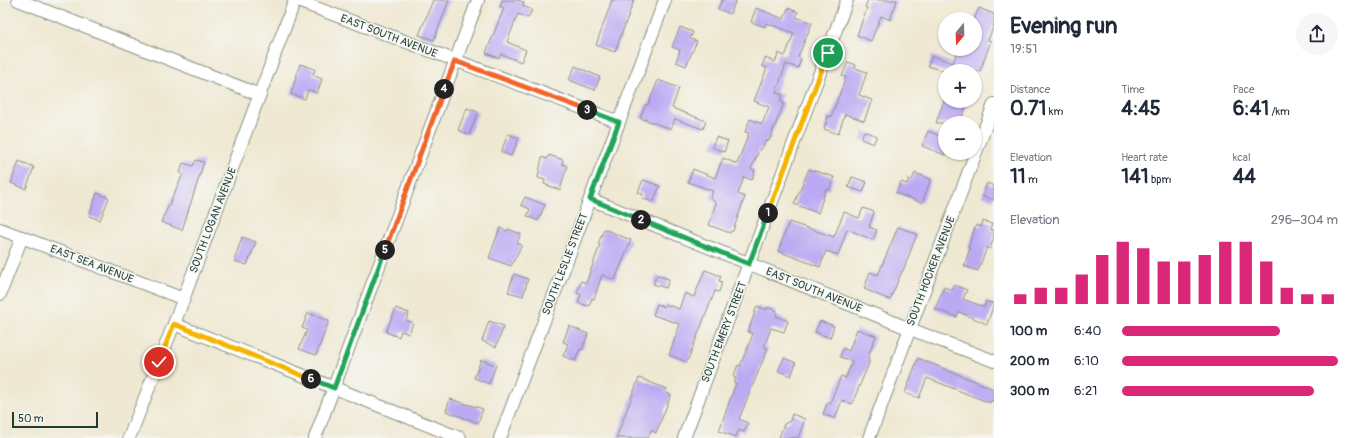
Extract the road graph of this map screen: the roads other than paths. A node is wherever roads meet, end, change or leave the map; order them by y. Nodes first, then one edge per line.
1 (18, 0) edge
2 (295, 0) edge
3 (478, 0) edge
4 (665, 0) edge
5 (847, 0) edge
6 (455, 61) junction
7 (260, 95) junction
8 (994, 104) edge
9 (619, 122) junction
10 (590, 199) junction
11 (0, 229) edge
12 (22, 238) junction
13 (749, 264) junction
14 (0, 294) edge
15 (184, 298) junction
16 (174, 324) junction
17 (910, 330) junction
18 (994, 362) edge
19 (334, 388) junction
20 (129, 438) edge
21 (315, 438) edge
22 (460, 438) edge
23 (500, 438) edge
24 (684, 438) edge
25 (869, 438) edge

1 - 7 street
2 - 6 street, EAST SOUTH AVENUE
2 - 7 street, SOUTH LOGAN AVENUE
3 - 6 street
4 - 9 street, SOUTH LESLIE STREET
5 - 13 street, SOUTH EMERY STREET
6 - 9 street, EAST SOUTH AVENUE
6 - 19 street
7 - 15 street, SOUTH LOGAN AVENUE
8 - 17 street, SOUTH HOCKER AVENUE
9 - 10 street, SOUTH LESLIE STREET
10 - 13 street, EAST SOUTH AVENUE
10 - 23 street, SOUTH LESLIE STREET
11 - 12 street, EAST SEA AVENUE
12 - 14 street
12 - 15 street, EAST SEA AVENUE
13 - 17 street, EAST SOUTH AVENUE
13 - 24 street, SOUTH EMERY STREET
15 - 16 street, SOUTH LOGAN AVENUE
16 - 19 street
16 - 20 street, SOUTH LOGAN AVENUE
17 - 18 street, EAST SOUTH AVENUE
17 - 25 street, SOUTH HOCKER AVENUE
19 - 21 street
19 - 22 street

